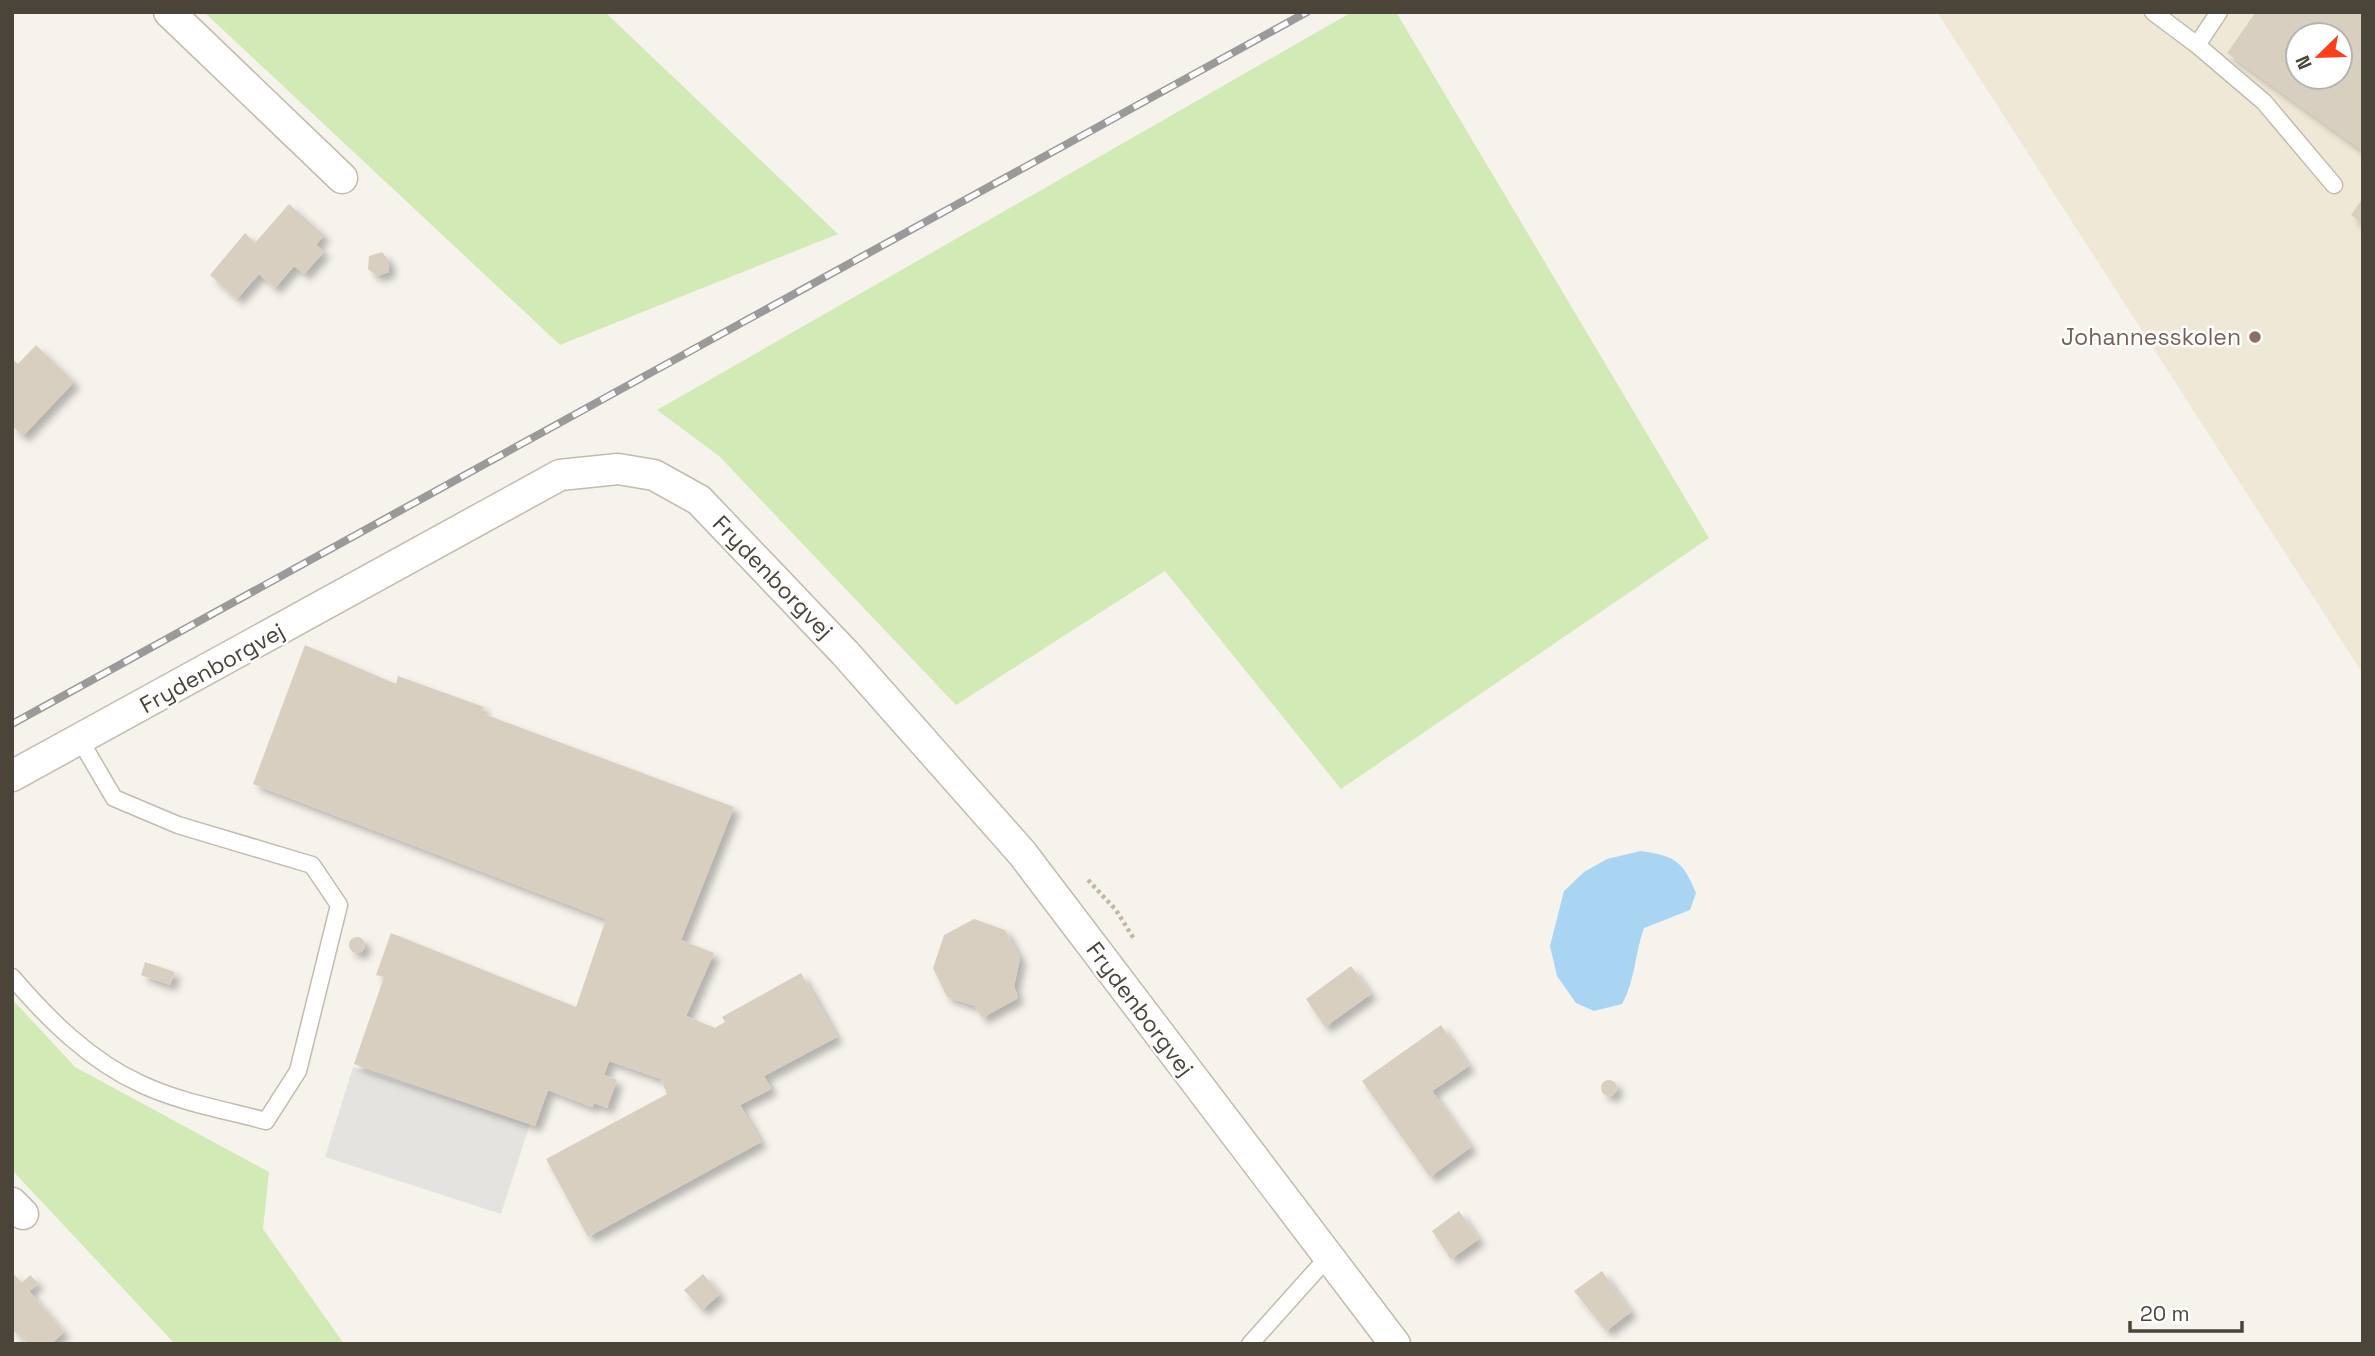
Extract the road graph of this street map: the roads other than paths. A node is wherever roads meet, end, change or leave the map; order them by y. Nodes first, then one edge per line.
1 (169, 12) edge
2 (2153, 12) edge
3 (2219, 12) edge
4 (2197, 45) junction
5 (342, 178) dead end
6 (2334, 185) dead end
7 (80, 740) junction
8 (12, 776) edge
9 (12, 977) edge
10 (1328, 1257) junction
11 (1250, 1344) edge
12 (1395, 1344) edge

1 - 5 street
2 - 4 lane
3 - 4 lane
4 - 6 lane
7 - 8 street, Frydenborgvej
7 - 9 lane
7 - 10 street, Frydenborgvej
10 - 11 lane
10 - 12 street, Frydenborgvej

